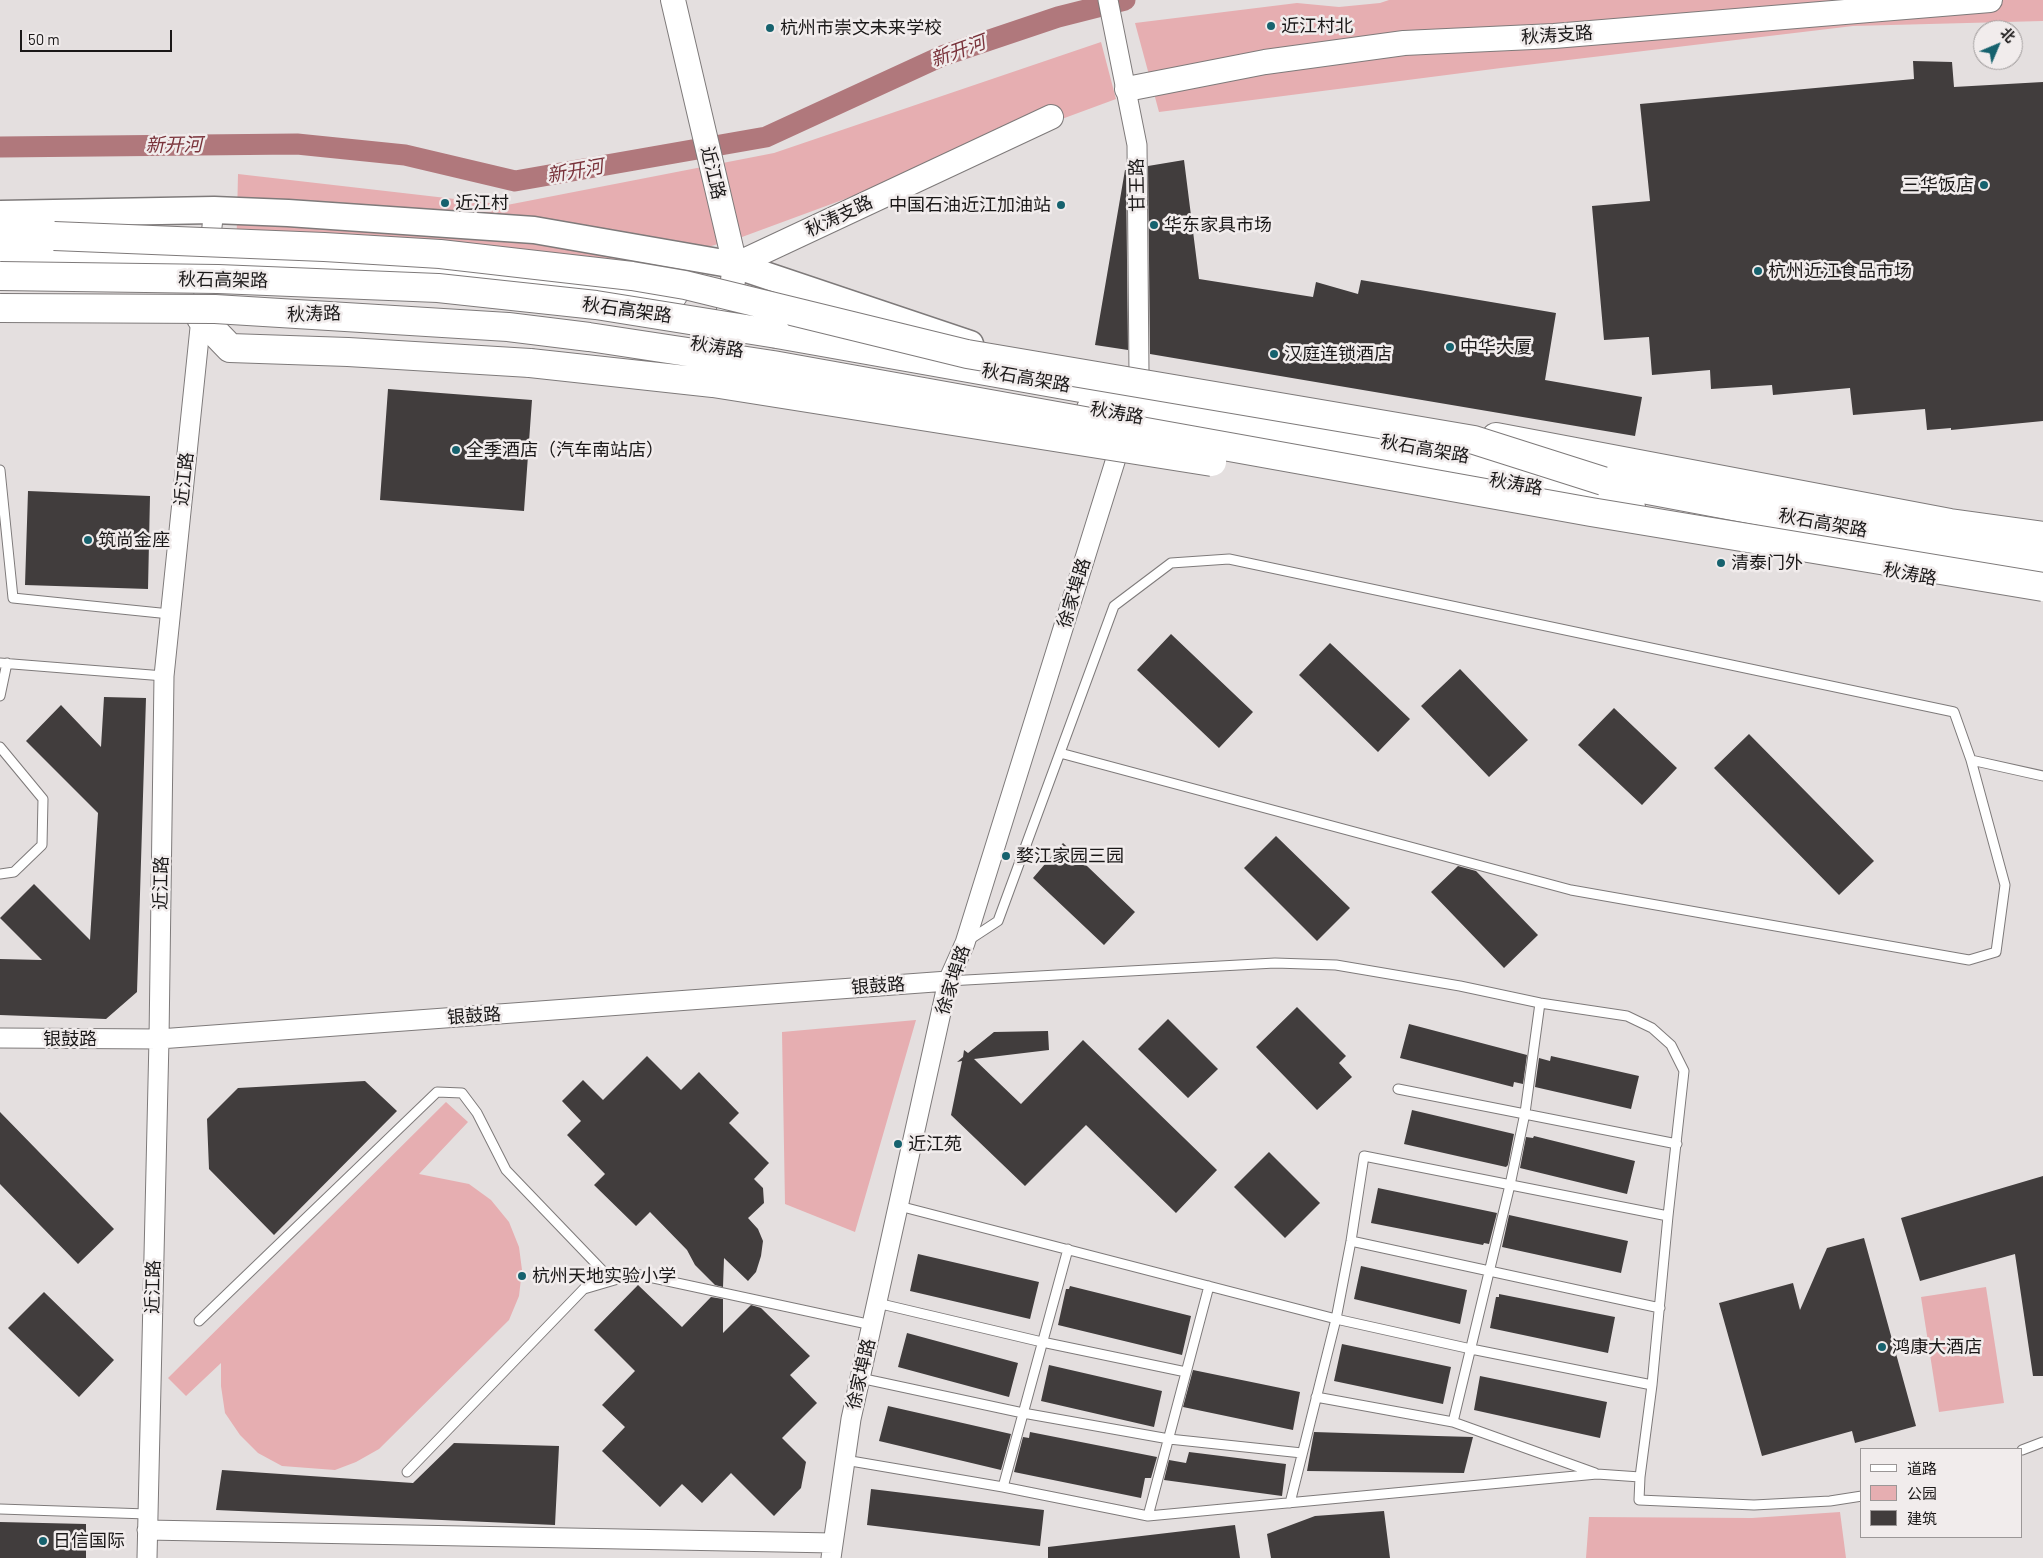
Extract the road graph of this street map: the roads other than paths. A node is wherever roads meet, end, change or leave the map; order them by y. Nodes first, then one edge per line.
1 (673, 0) edge
2 (1108, 0) edge
3 (1990, 0) edge
4 (1127, 89) junction
5 (1051, 117) dead end
6 (214, 210) junction
7 (0, 214) edge
8 (0, 237) edge
9 (0, 256) edge
10 (208, 259) junction
11 (735, 265) junction
12 (0, 276) edge
13 (729, 305) junction
14 (0, 308) edge
15 (0, 316) edge
16 (200, 318) junction
17 (976, 345) junction
18 (724, 348) junction
19 (1139, 374) junction
20 (1130, 415) junction
21 (0, 470) edge
22 (1603, 481) junction
23 (2043, 536) edge
24 (1766, 541) junction
25 (2043, 559) edge
26 (2043, 587) edge
27 (2043, 595) edge
28 (170, 614) junction
29 (4, 663) edge
30 (164, 676) junction
31 (0, 696) edge
32 (0, 747) edge
33 (1060, 753) junction
34 (1971, 760) junction
35 (2043, 776) edge
36 (0, 874) edge
37 (965, 943) junction
38 (948, 981) junction
39 (1540, 1003) junction
40 (0, 1038) edge
41 (159, 1039) junction
42 (1398, 1089) dead end
43 (1525, 1114) junction
44 (1677, 1144) junction
45 (1510, 1185) junction
46 (899, 1206) junction
47 (1668, 1216) junction
48 (1351, 1241) junction
49 (1068, 1249) junction
50 (1489, 1272) junction
51 (1210, 1286) junction
52 (584, 1289) junction
53 (877, 1303) junction
54 (1660, 1308) junction
55 (1336, 1319) junction
56 (199, 1321) dead end
57 (872, 1325) junction
58 (1042, 1342) junction
59 (1470, 1349) junction
60 (1186, 1372) junction
61 (860, 1378) junction
62 (1652, 1385) junction
63 (1316, 1397) junction
64 (1023, 1413) junction
65 (1453, 1422) junction
66 (1168, 1439) junction
67 (2043, 1442) edge
68 (2023, 1450) edge
69 (1302, 1453) junction
70 (845, 1460) junction
71 (406, 1472) dead end
72 (1597, 1474) junction
73 (1640, 1477) junction
74 (1002, 1487) junction
75 (1860, 1496) edge
76 (1290, 1503) junction
77 (0, 1508) edge
78 (1148, 1516) junction
79 (147, 1522) junction
80 (832, 1550) edge
81 (147, 1558) edge

1 - 11 street, 近江路
2 - 4 street, 甘王路
3 - 4 street, 秋涛支路
4 - 19 street, 甘王路
5 - 11 street, 秋涛支路
6 - 7 main road
6 - 10 street, 近江路
6 - 11 main road
8 - 22 main road, bridge
9 - 10 main road
10 - 13 main road
10 - 16 street, 近江路
11 - 13 street, 近江路
11 - 17 main road
12 - 22 main road, 秋石高架路, bridge
13 - 17 main road
13 - 18 street, 近江路
14 - 24 main road, 秋石高架路, bridge
15 - 16 main road, 秋涛路
16 - 18 main road, 秋涛路
16 - 24 main road, bridge
16 - 28 street, 近江路
17 - 19 main road
18 - 20 main road, 秋涛路
19 - 23 main road
20 - 27 main road, 秋涛路
20 - 37 street, 徐家埠路
21 - 28 lane
22 - 25 main road, 秋石高架路
24 - 26 main road, 秋石高架路, bridge
28 - 30 street, 近江路
29 - 30 lane
29 - 31 lane
30 - 41 street, 近江路
32 - 36 lane
33 - 34 lane
33 - 34 lane
33 - 37 lane
34 - 35 lane
37 - 38 street, 徐家埠路
38 - 39 lane
38 - 41 street, 银鼓路
38 - 46 street, 徐家埠路
39 - 43 lane
39 - 44 lane
40 - 41 street, 银鼓路
41 - 79 street, 近江路
42 - 43 lane
43 - 44 lane
43 - 45 lane
44 - 47 lane
45 - 47 lane
45 - 48 lane
45 - 50 lane
46 - 49 lane
46 - 53 street, 徐家埠路
47 - 54 lane
48 - 50 lane
48 - 55 lane
49 - 51 lane
49 - 58 lane
50 - 54 lane
50 - 59 lane
51 - 55 lane
51 - 60 lane
52 - 56 lane
52 - 57 lane
52 - 71 lane
53 - 57 street, 徐家埠路
53 - 58 lane
54 - 62 lane
55 - 59 lane
55 - 63 lane
57 - 61 street, 徐家埠路
58 - 60 lane
58 - 64 lane
59 - 62 lane
59 - 65 lane
60 - 66 lane
61 - 64 lane
61 - 70 street, 徐家埠路
62 - 73 lane
63 - 65 lane
63 - 69 lane
64 - 66 lane
64 - 74 lane
65 - 72 lane
66 - 69 lane
66 - 78 lane
67 - 68 lane
69 - 76 lane
70 - 74 lane
70 - 80 street, 徐家埠路
72 - 73 lane
72 - 76 lane
73 - 75 lane
74 - 78 lane
76 - 78 lane
77 - 79 lane
79 - 80 street
79 - 81 street, 近江路

